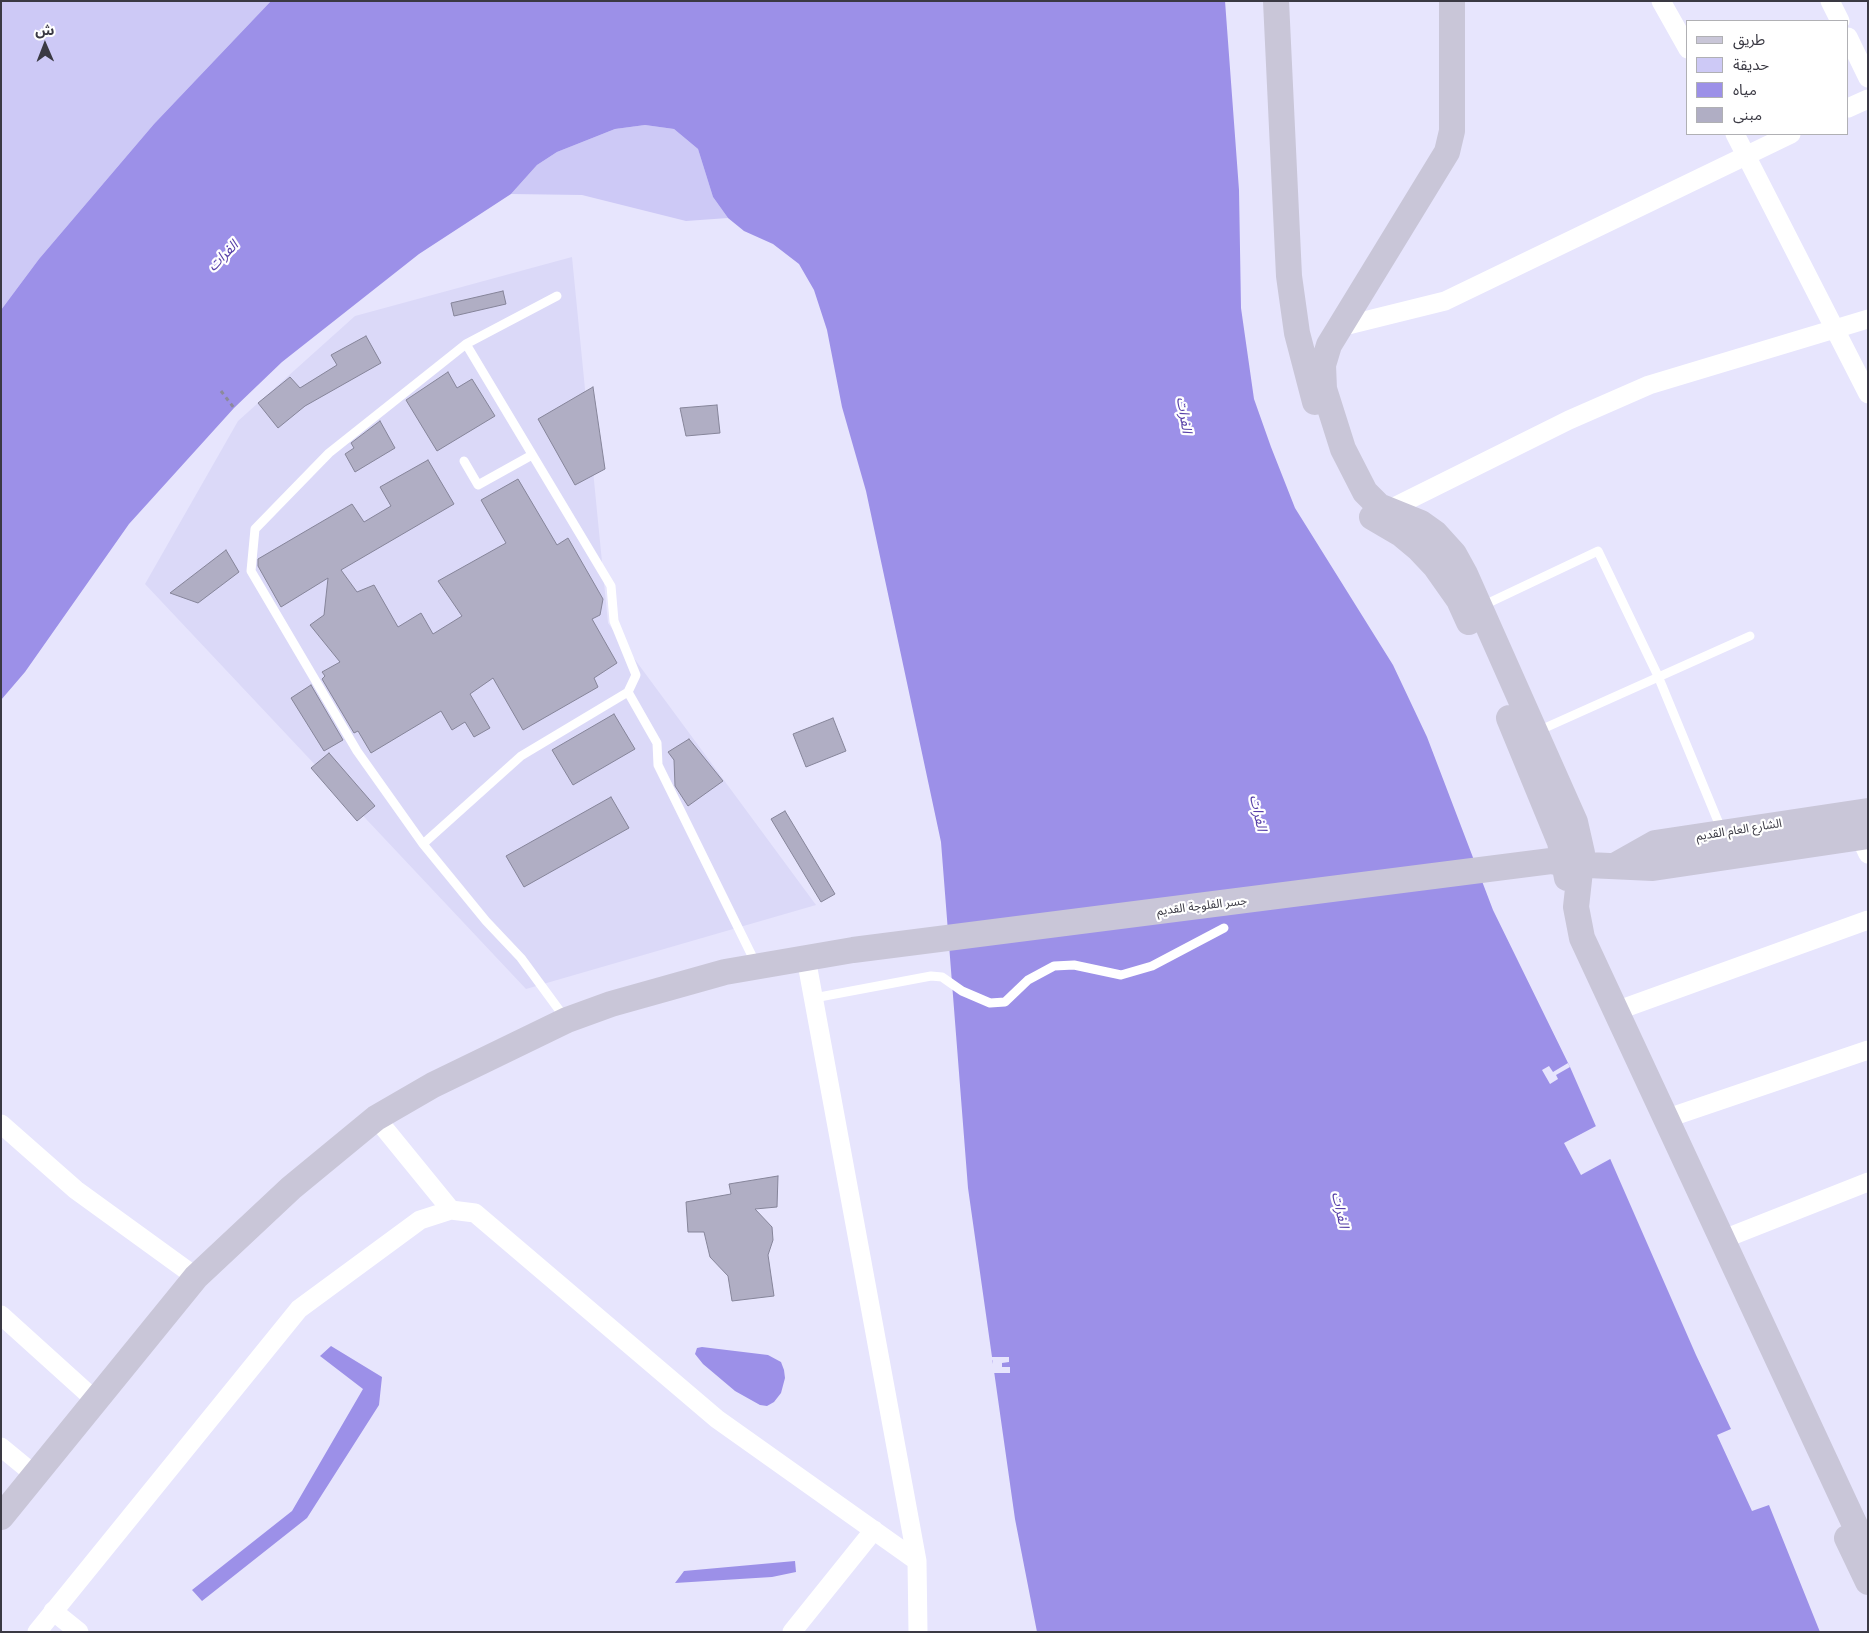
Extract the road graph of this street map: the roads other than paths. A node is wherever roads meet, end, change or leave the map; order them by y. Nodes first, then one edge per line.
1 (1276, 1) edge
2 (1452, 1) edge
3 (1661, 1) edge
4 (1830, 1) edge
5 (1840, 20) edge
6 (1849, 39) edge
7 (1686, 45) edge
8 (1868, 78) edge
9 (1868, 99) edge
10 (1849, 108) edge
11 (1736, 135) edge
12 (1789, 135) edge
13 (1746, 154) junction
14 (557, 296) dead end
15 (1868, 319) edge
16 (1834, 329) junction
17 (1337, 331) junction
18 (1297, 333) junction
19 (466, 344) junction
20 (1868, 394) edge
21 (532, 455) junction
22 (464, 461) dead end
23 (1380, 514) junction
24 (1480, 607) junction
25 (1750, 636) dead end
26 (1658, 676) junction
27 (628, 692) junction
28 (1535, 732) junction
29 (1868, 811) edge
30 (1722, 833) junction
31 (1865, 842) edge
32 (423, 844) junction
33 (1566, 863) junction
34 (1616, 865) junction
35 (1868, 920) edge
36 (1224, 928) dead end
37 (806, 958) junction
38 (756, 966) junction
39 (814, 998) junction
40 (1616, 1011) junction
41 (567, 1020) junction
42 (1868, 1050) edge
43 (376, 1118) junction
44 (1665, 1119) junction
45 (1, 1124) edge
46 (1868, 1182) edge
47 (450, 1210) junction
48 (1721, 1240) junction
49 (196, 1277) junction
50 (1, 1315) edge
51 (95, 1400) junction
52 (1, 1447) edge
53 (35, 1475) junction
54 (1, 1516) edge
55 (874, 1530) junction
56 (1868, 1553) edge
57 (917, 1561) junction
58 (1868, 1582) edge
59 (53, 1612) junction
60 (37, 1632) edge
61 (79, 1632) edge
62 (792, 1632) edge
63 (918, 1632) edge

1 - 18 street
2 - 17 street
3 - 7 street
4 - 5 street
6 - 8 street
9 - 10 street
11 - 13 street
12 - 13 street
13 - 16 street
13 - 17 street
14 - 19 lane
15 - 16 street
16 - 20 street
16 - 23 street
17 - 18 street
17 - 23 street
18 - 23 street
19 - 21 lane
19 - 32 lane
21 - 22 lane
21 - 27 lane
23 - 24 street
23 - 33 street
24 - 26 lane
24 - 28 street
25 - 26 lane
26 - 28 lane
26 - 30 lane
27 - 32 lane
27 - 38 lane
28 - 33 street
29 - 30 street, الشارع العام القديم
30 - 34 street, الشارع العام القديم
31 - 34 street, الشارع العام القديم
32 - 41 lane
33 - 34 street, الشارع العام القديم
33 - 37 street, جسر الفلوجة القديم
33 - 40 street
33 - 58 street
35 - 40 street
36 - 39 lane
37 - 38 street, جسر الفلوجة القديم
37 - 39 street
38 - 41 street, جسر الفلوجة القديم
39 - 57 street
40 - 44 street
41 - 43 street, جسر الفلوجة القديم
42 - 44 street
43 - 47 street
43 - 49 street, جسر الفلوجة القديم
44 - 48 street
45 - 49 street
46 - 48 street
47 - 55 street
47 - 59 street
48 - 56 street
49 - 51 street, جسر الفلوجة القديم
50 - 51 street
51 - 53 street, جسر الفلوجة القديم
52 - 53 street
53 - 54 street, جسر الفلوجة القديم
55 - 57 street
55 - 62 street
57 - 63 street
59 - 60 street
59 - 61 street

